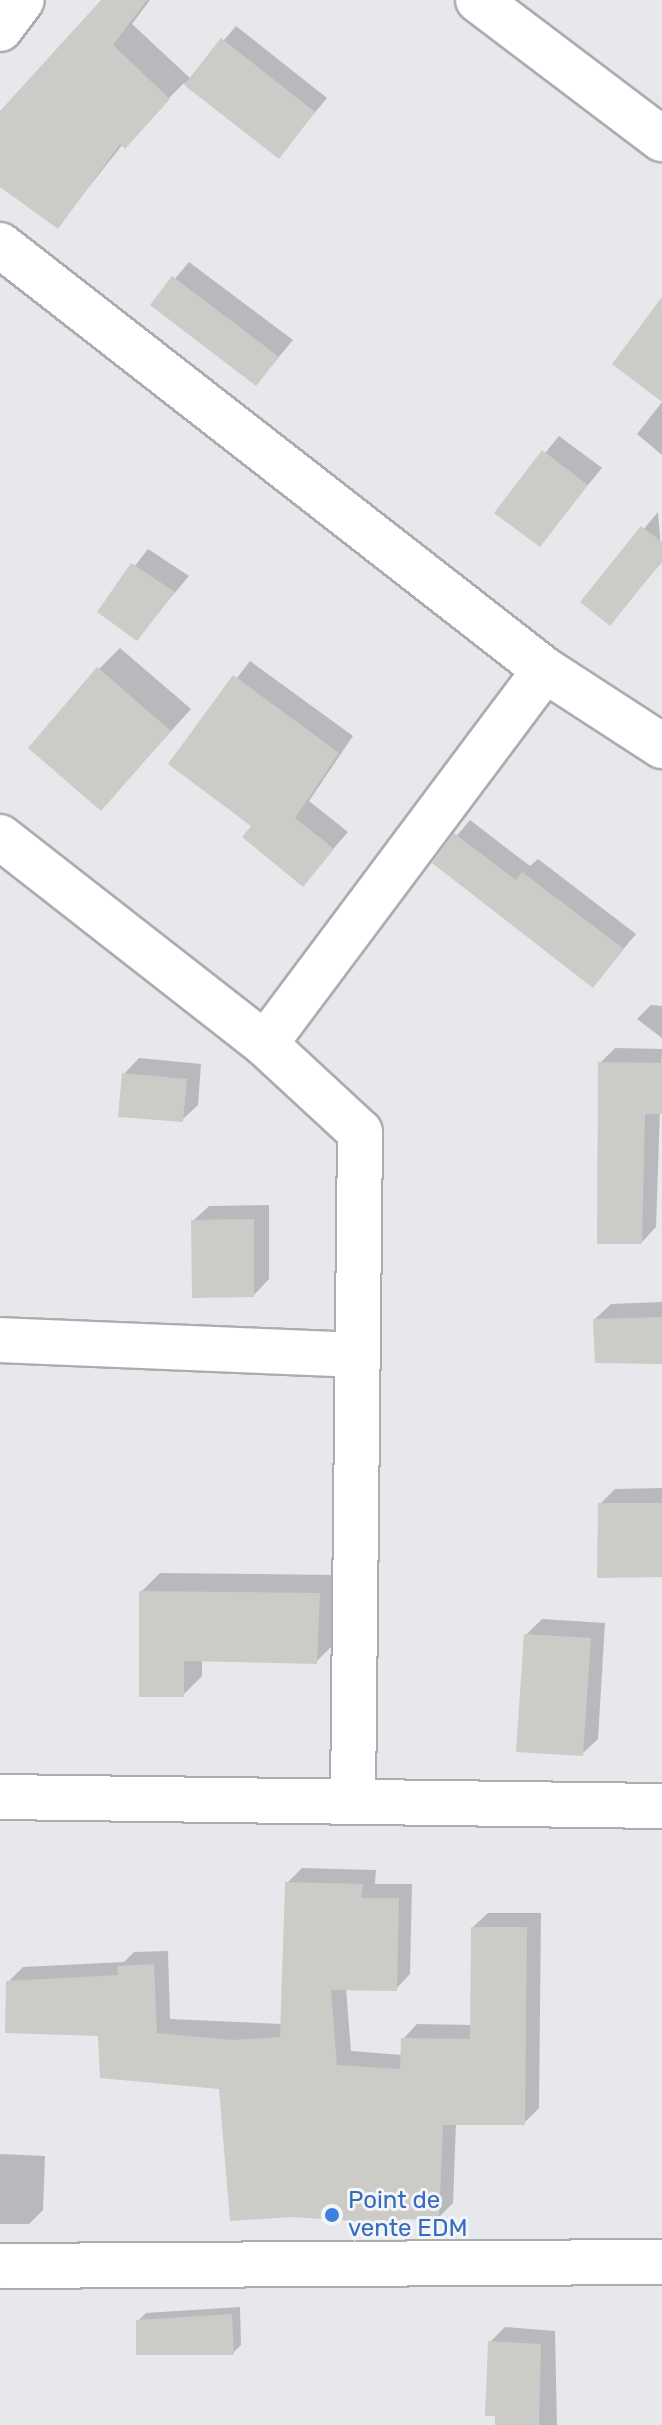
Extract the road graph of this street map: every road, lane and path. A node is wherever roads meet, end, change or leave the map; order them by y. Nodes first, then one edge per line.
1 (22, 0) edge
2 (478, 0) edge
3 (0, 29) edge
4 (662, 139) edge
5 (0, 245) edge
6 (545, 670) junction
7 (662, 746) edge
8 (0, 837) edge
9 (265, 1044) junction
10 (0, 1340) edge
11 (355, 1355) junction
12 (0, 1797) edge
13 (353, 1802) junction
14 (662, 1806) edge
15 (662, 2262) edge
16 (0, 2266) edge

1 - 3 street
2 - 4 street
5 - 6 street
6 - 7 street
6 - 9 street
8 - 9 street
9 - 11 street
10 - 11 street
11 - 13 street
12 - 13 street
13 - 14 street
15 - 16 street

